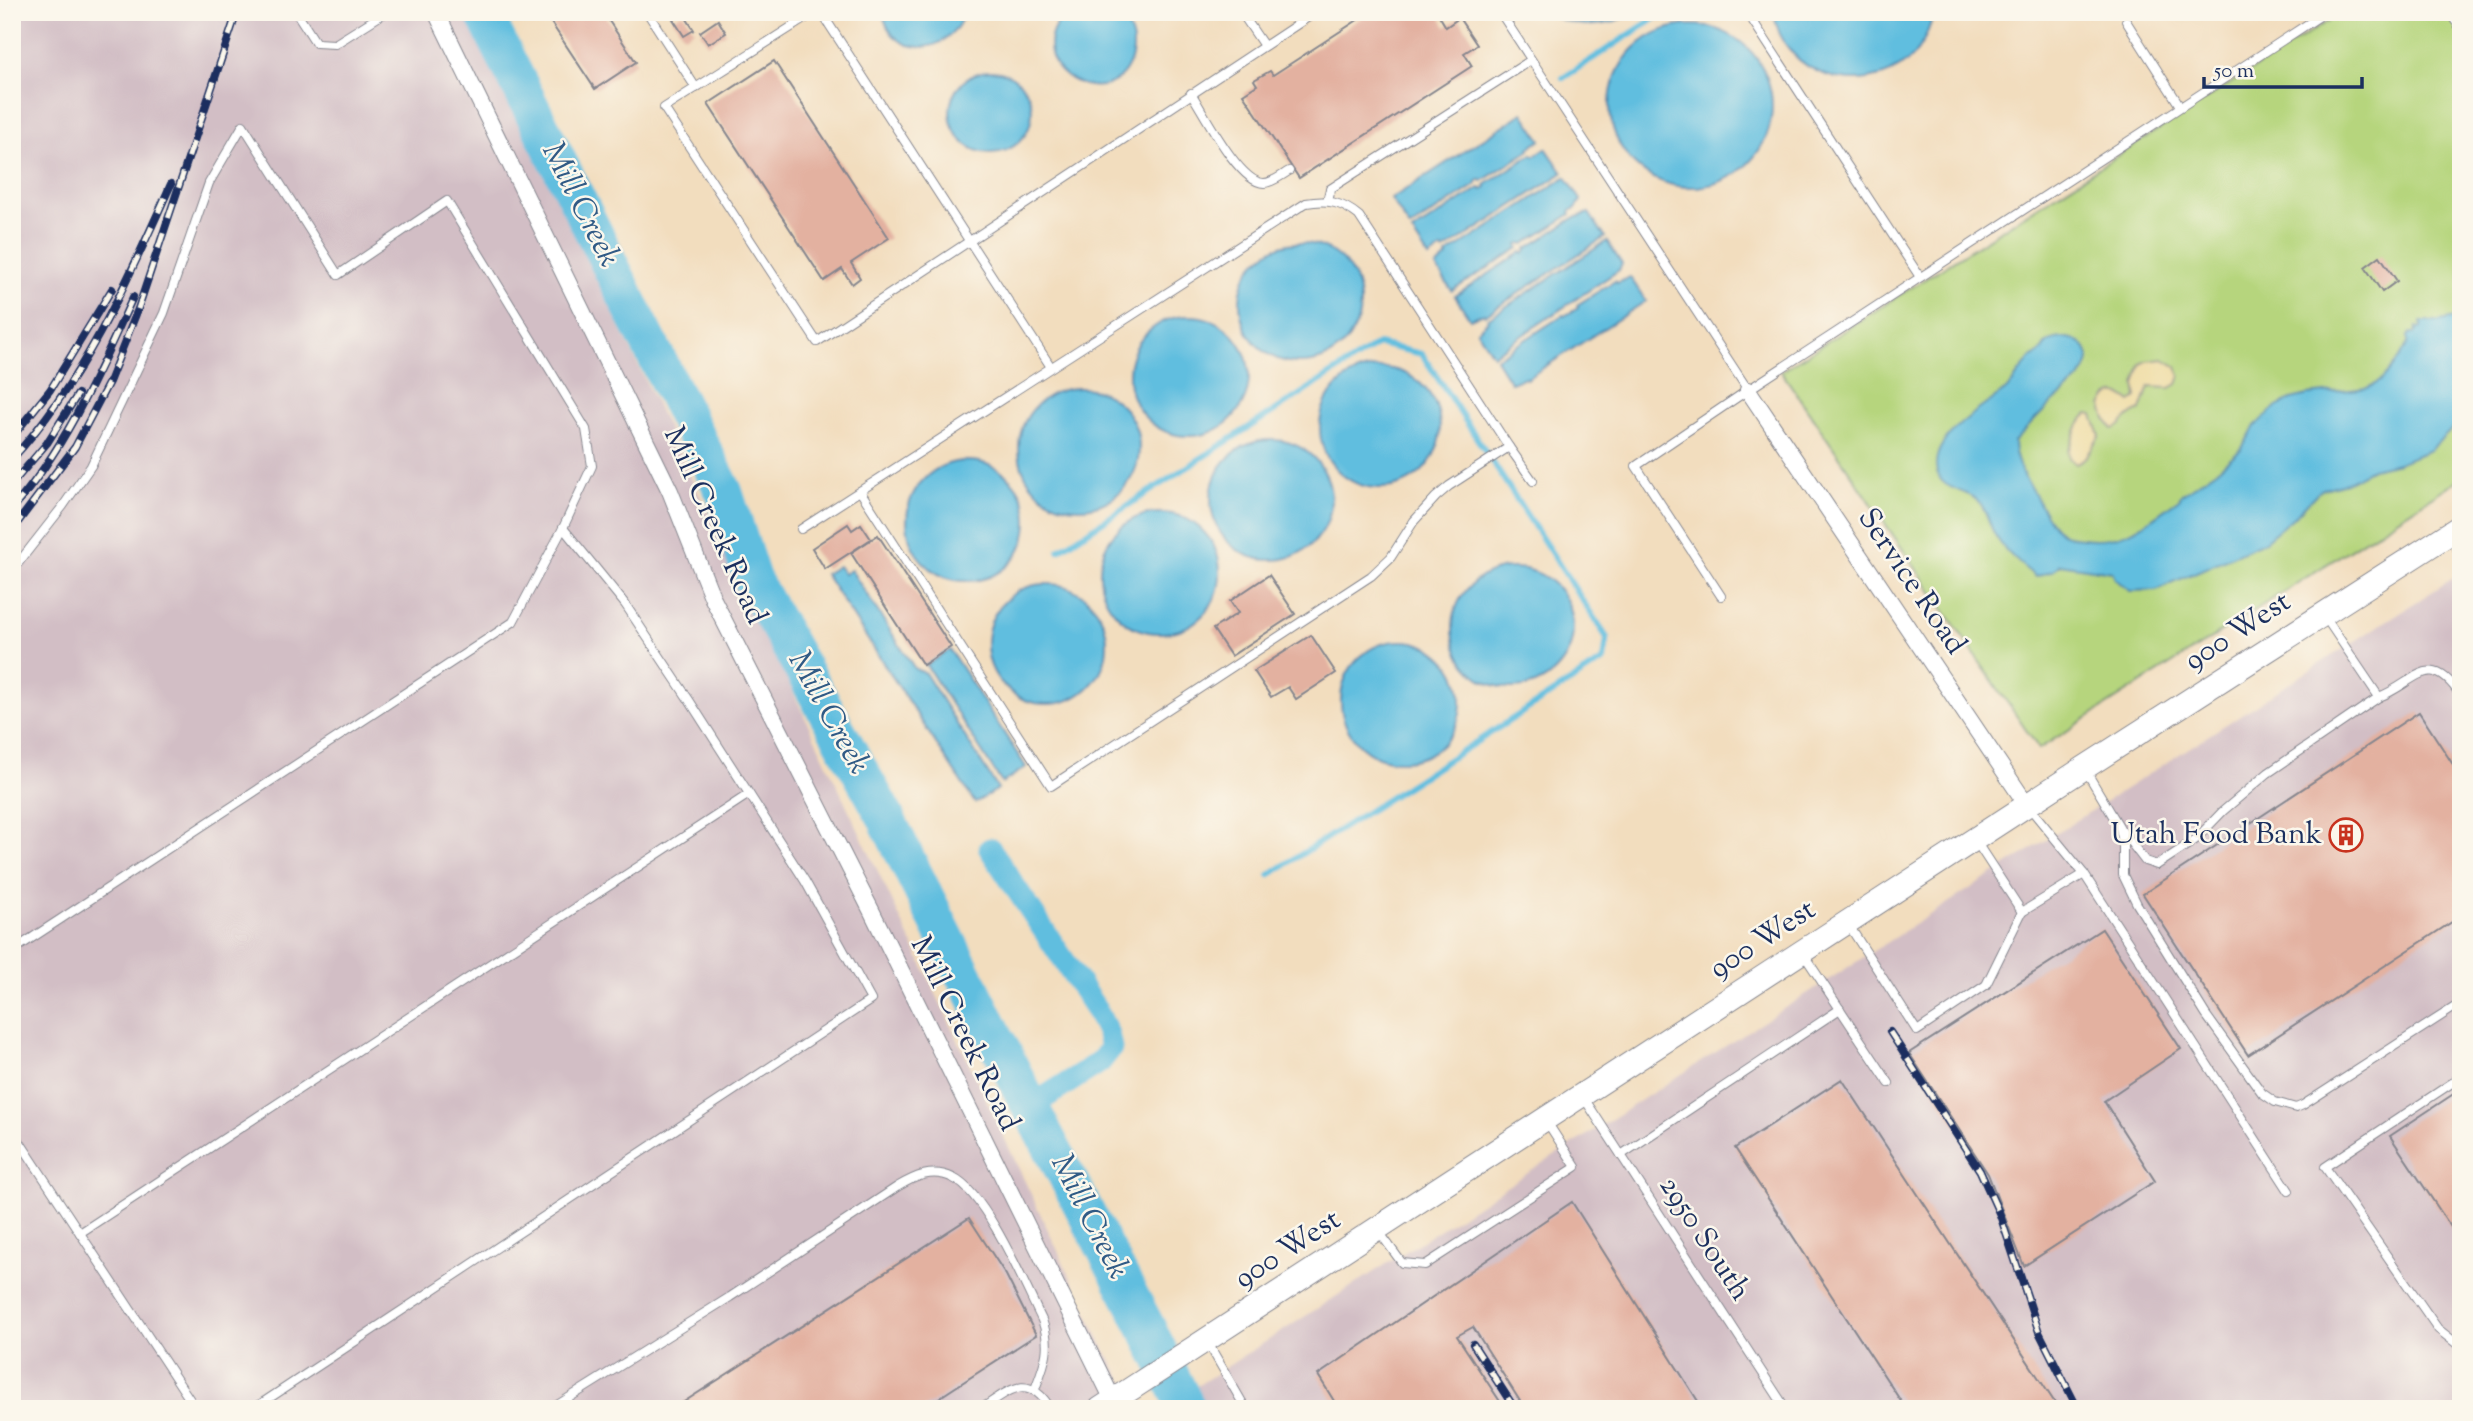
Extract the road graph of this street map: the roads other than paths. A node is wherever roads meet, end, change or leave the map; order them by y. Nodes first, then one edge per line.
1 (296, 12) edge
2 (386, 12) edge
3 (436, 12) edge
4 (647, 12) edge
5 (815, 12) edge
6 (821, 12) edge
7 (1241, 12) edge
8 (1316, 12) edge
9 (1500, 12) edge
10 (1747, 12) edge
11 (2326, 12) edge
12 (2454, 12) edge
13 (2126, 21) dead end
14 (2461, 22) edge
15 (1264, 47) junction
16 (1531, 60) junction
17 (696, 88) junction
18 (1191, 93) junction
19 (2180, 106) junction
20 (1289, 171) dead end
21 (1327, 201) junction
22 (970, 239) junction
23 (1920, 277) junction
24 (1051, 367) junction
25 (1748, 390) junction
26 (1509, 447) junction
27 (1533, 481) dead end
28 (860, 491) junction
29 (563, 528) junction
30 (801, 529) dead end
31 (2457, 535) edge
32 (12, 571) edge
33 (1721, 596) dead end
34 (2323, 614) junction
35 (2461, 696) edge
36 (2379, 697) junction
37 (2084, 768) junction
38 (749, 794) junction
39 (2027, 805) junction
40 (2120, 828) junction
41 (1975, 839) junction
42 (2084, 874) junction
43 (2022, 912) junction
44 (1847, 923) junction
45 (12, 951) edge
46 (1802, 952) junction
47 (2461, 1003) edge
48 (1840, 1009) junction
49 (2461, 1077) edge
50 (1889, 1083) dead end
51 (1583, 1095) junction
52 (1546, 1119) junction
53 (12, 1130) edge
54 (1621, 1155) junction
55 (2289, 1191) dead end
56 (1377, 1229) junction
57 (80, 1233) junction
58 (1207, 1340) junction
59 (2461, 1346) edge
60 (1035, 1389) junction
61 (1110, 1406) edge
62 (196, 1409) edge
63 (253, 1409) edge
64 (551, 1409) edge
65 (981, 1409) edge
66 (1052, 1409) edge
67 (1246, 1409) edge
68 (1786, 1409) edge

1 - 2 lane
3 - 61 street, Mill Creek Road
4 - 17 lane
5 - 17 lane
6 - 22 lane
7 - 15 lane
8 - 15 lane
9 - 16 lane
10 - 23 lane
11 - 19 lane
12 - 14 street
13 - 19 lane
15 - 18 lane
16 - 21 lane
16 - 25 lane
17 - 22 lane
18 - 20 lane
18 - 22 lane
19 - 23 lane
21 - 24 lane
21 - 26 lane
22 - 24 lane
23 - 25 lane
24 - 28 lane
25 - 33 lane
25 - 39 street, Service Road
26 - 27 lane
26 - 28 lane
28 - 30 lane
29 - 32 lane
29 - 38 lane
29 - 45 lane
31 - 34 main road, 900 West
34 - 36 lane
34 - 37 main road, 900 West
35 - 36 lane
36 - 40 lane
37 - 39 main road, 900 West
37 - 40 lane
38 - 57 lane
38 - 63 lane
39 - 41 main road, 900 West
39 - 42 lane
40 - 47 lane
41 - 43 lane
41 - 44 main road, 900 West
42 - 43 lane
42 - 55 lane
43 - 44 lane
44 - 46 main road, 900 West
46 - 48 lane
46 - 51 main road, 900 West
48 - 50 lane
48 - 54 lane
49 - 59 lane
51 - 52 main road, 900 West
51 - 54 lane, 2950 South
52 - 56 main road, 900 West
52 - 56 lane
53 - 57 lane
54 - 68 lane, 2950 South
56 - 58 main road, 900 West
57 - 62 lane
58 - 61 main road, 900 West
58 - 67 lane
60 - 64 lane
60 - 65 lane
60 - 66 lane

